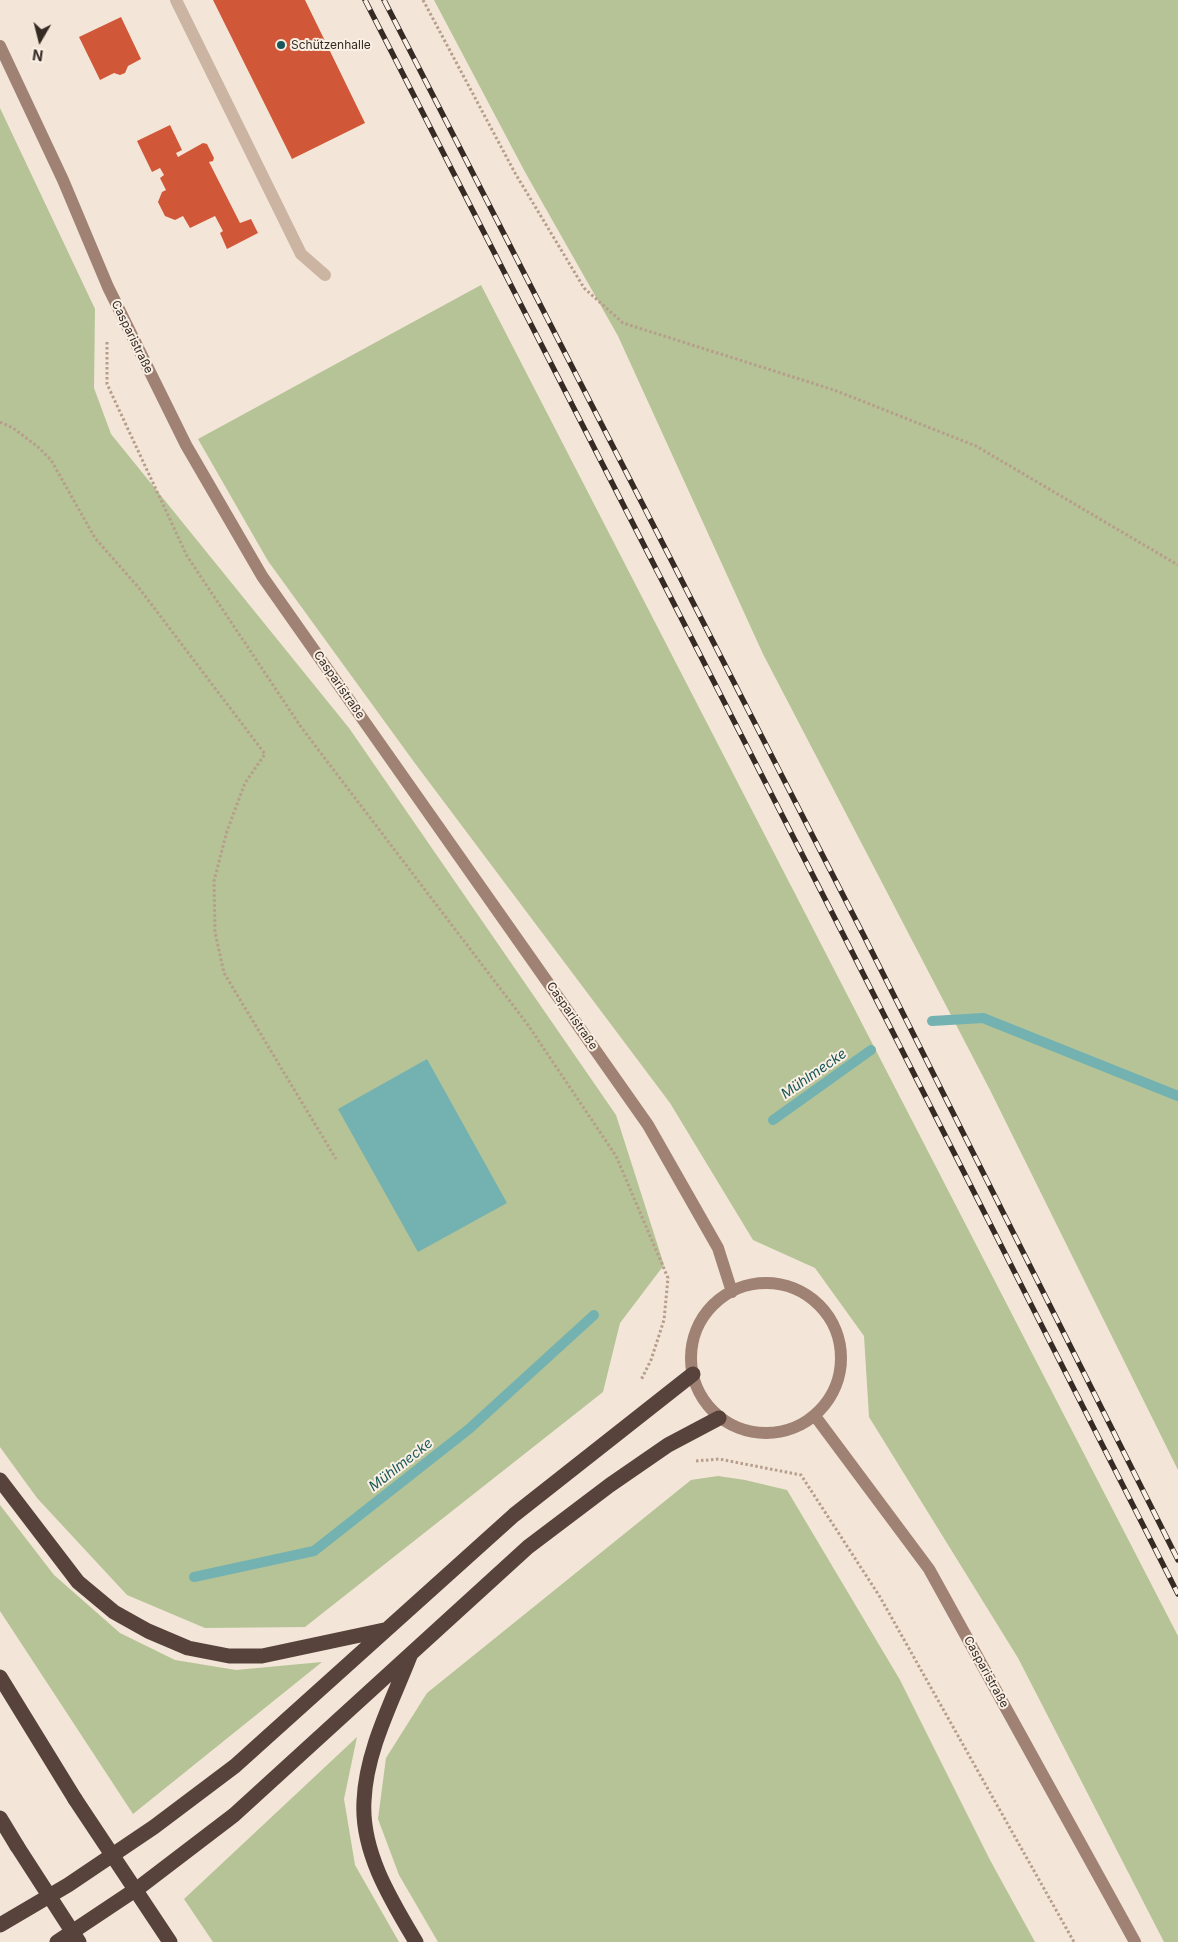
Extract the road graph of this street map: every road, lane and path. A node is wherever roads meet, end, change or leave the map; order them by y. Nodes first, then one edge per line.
1 (176, 0) edge
2 (423, 0) edge
3 (0, 46) edge
4 (325, 275) dead end
5 (107, 335) dead end
6 (0, 422) edge
7 (1178, 565) edge
8 (336, 1159) dead end
9 (732, 1292) junction
10 (692, 1374) junction
11 (646, 1411) junction
12 (815, 1416) junction
13 (719, 1418) junction
14 (668, 1445) junction
15 (0, 1480) edge
16 (385, 1630) junction
17 (411, 1652) junction
18 (0, 1678) edge
19 (0, 1818) edge
20 (0, 1828) edge
21 (17, 1846) junction
22 (0, 1925) edge
23 (57, 1942) edge
24 (79, 1942) edge
25 (170, 1942) edge
26 (416, 1942) edge
27 (1074, 1942) edge
28 (1135, 1942) edge

1 - 4 lane
2 - 7 path
3 - 9 main road, Casparistraße
5 - 11 path
6 - 8 path
9 - 10 main road
9 - 12 main road
10 - 11 highway
10 - 13 main road
11 - 16 highway
12 - 13 main road
12 - 28 main road, Casparistraße
13 - 14 highway
14 - 17 highway
14 - 27 path
15 - 16 highway
16 - 22 highway
17 - 23 highway
17 - 26 highway
18 - 25 highway, bridge
19 - 21 highway
20 - 21 highway
21 - 24 highway, bridge

